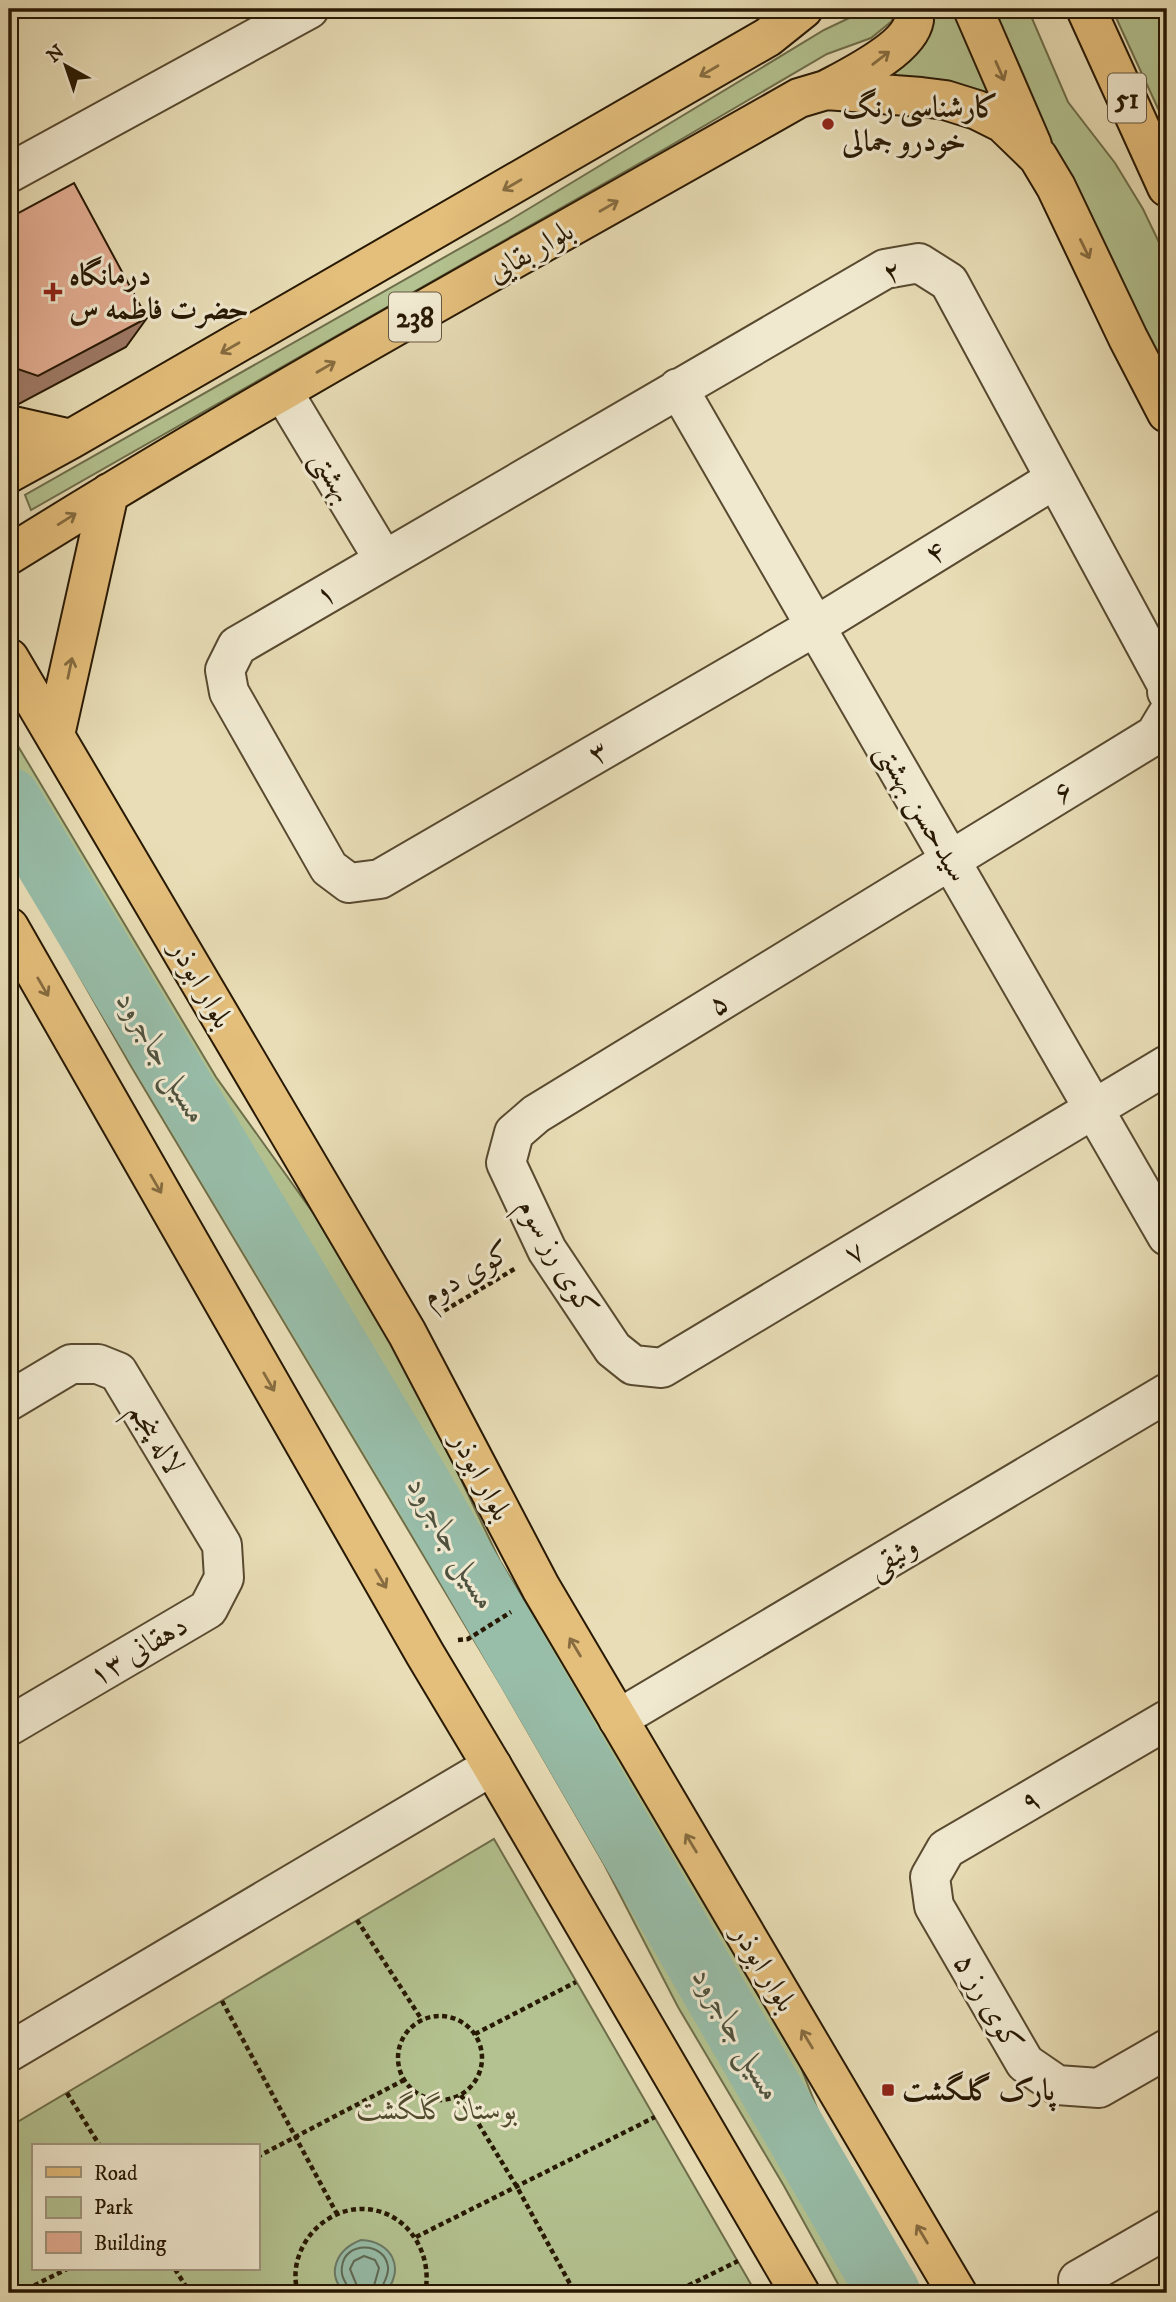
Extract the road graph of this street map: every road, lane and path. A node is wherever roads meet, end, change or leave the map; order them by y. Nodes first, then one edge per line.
1 (309, 9) edge
2 (803, 9) edge
3 (820, 9) edge
4 (912, 9) edge
5 (973, 9) edge
6 (1086, 9) edge
7 (768, 37) junction
8 (826, 90) junction
9 (1047, 172) junction
10 (9, 173) edge
11 (1167, 187) edge
12 (678, 388) junction
13 (283, 392) junction
14 (1167, 413) edge
15 (9, 425) edge
16 (71, 439) junction
17 (9, 473) edge
18 (1055, 479) junction
19 (108, 493) junction
20 (9, 555) edge
21 (384, 560) junction
22 (816, 626) junction
23 (9, 658) edge
24 (1167, 692) edge
25 (1167, 715) edge
26 (55, 735) junction
27 (950, 860) junction
28 (380, 879) joint
29 (9, 927) edge
30 (1167, 1065) edge
31 (1093, 1108) junction
32 (506, 1163) joint
33 (1167, 1236) edge
34 (547, 1250) junction
35 (407, 1333) junction
36 (613, 1349) joint
37 (1167, 1393) edge
38 (9, 1401) edge
39 (222, 1545) joint
40 (510, 1613) dead end
41 (468, 1639) dead end
42 (618, 1718) junction
43 (1167, 1720) edge
44 (9, 1726) edge
45 (492, 1766) junction
46 (934, 1906) joint
47 (358, 1920) dead end
48 (576, 1982) dead end
49 (222, 2000) dead end
50 (422, 2020) junction
51 (475, 2034) junction
52 (1167, 2049) edge
53 (9, 2052) edge
54 (404, 2080) junction
55 (67, 2093) dead end
56 (461, 2095) junction
57 (655, 2118) dead end
58 (296, 2137) junction
59 (99, 2144) edge
60 (259, 2156) edge
61 (517, 2187) junction
62 (337, 2214) junction
63 (1167, 2229) edge
64 (416, 2238) junction
65 (738, 2261) dead end
66 (65, 2270) edge
67 (177, 2270) edge
68 (1078, 2280) dead end
69 (19, 2293) edge
70 (190, 2293) edge
71 (298, 2293) edge
72 (425, 2293) edge
73 (575, 2293) edge
74 (673, 2293) edge
75 (800, 2293) edge
76 (957, 2293) edge

1 - 10 street
2 - 7 main road, 238
3 - 7 main road
8 -> 4 main road
5 -> 9 main road
6 - 11 main road, 51
7 -> 16 main road, 238
8 - 9 main road, بلوار بقایی / 238
13 -> 8 main road, بلوار بقایی / 238
9 -> 14 main road
12 - 18 street, ۲
12 - 21 street, ۱
12 - 22 street, سیدحسن بهشتی
13 - 19 main road, بلوار بقایی / 238
13 - 21 street, بهشتی
15 - 16 main road
16 - 17 main road, 238
18 - 22 street, ۴
18 - 24 street
20 -> 19 main road, بلوار بقایی / 238
26 -> 19 main road
21 - 28 street, ۱
22 - 27 street, سیدحسن بهشتی
22 - 28 street, ۳
23 - 26 main road, بلوار ابوذر
25 - 27 street, ۶
26 - 35 main road, بلوار ابوذر
27 - 31 street, سیدحسن بهشتی
27 - 32 street, ۵
29 -> 45 main road
30 - 31 street, ۷
31 - 33 street, سیدحسن بهشتی
31 - 36 street, ۷
32 - 34 street, کوی رز سوم
34 - 35 path, کوی دوم
34 - 36 street, کوی رز سوم
42 -> 35 main road, بلوار ابوذر
37 - 42 street, وثیقی
38 - 39 street, لاله پنجم
39 - 44 street, دهقانی ۱۳
40 - 41 path
76 -> 42 main road, بلوار ابوذر
43 - 46 street, ۹
45 - 53 street
45 - 75 main road
46 - 52 street, کوی رز ۵
47 - 50 path
48 - 51 path
49 - 58 path
50 - 51 path
50 - 54 path
51 - 56 path
54 - 56 path
54 - 58 path
55 - 59 path
56 - 61 path
57 - 61 path
58 - 60 path
58 - 62 path
61 - 64 path
61 - 73 path
62 - 64 path
62 - 71 path
63 - 68 street
64 - 72 path
65 - 74 path
66 - 69 path
67 - 70 path

